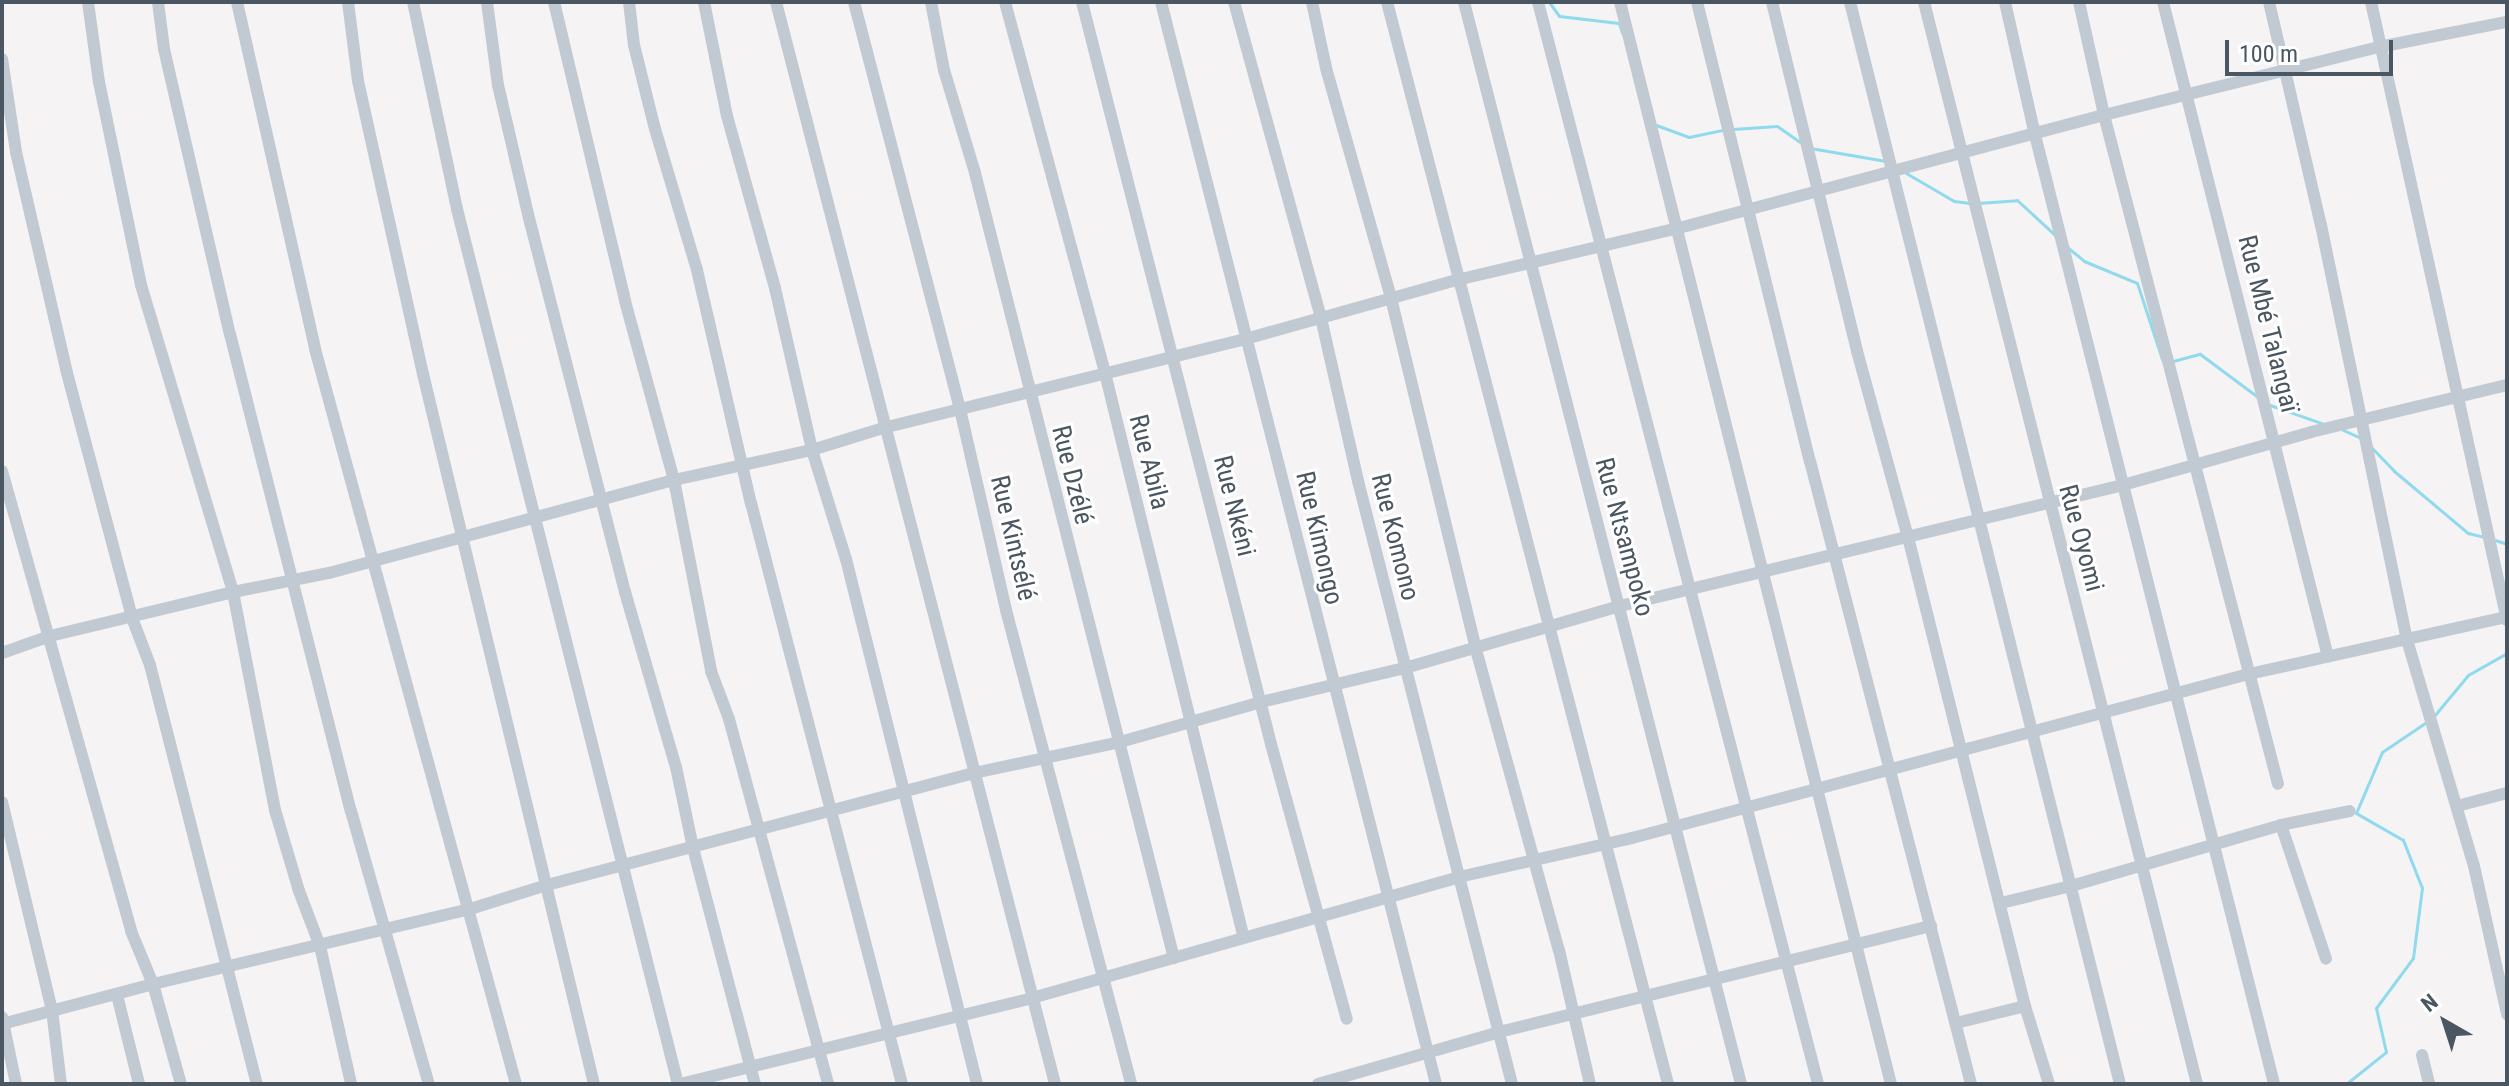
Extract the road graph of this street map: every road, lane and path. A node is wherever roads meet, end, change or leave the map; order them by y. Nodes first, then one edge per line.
1 (88, 2) edge
2 (158, 2) edge
3 (237, 2) edge
4 (348, 2) edge
5 (413, 2) edge
6 (487, 2) edge
7 (554, 2) edge
8 (629, 2) edge
9 (704, 2) edge
10 (776, 2) edge
11 (854, 2) edge
12 (931, 2) edge
13 (1005, 2) edge
14 (1082, 2) edge
15 (1161, 2) edge
16 (1234, 2) edge
17 (1312, 2) edge
18 (1387, 2) edge
19 (1464, 2) edge
20 (1538, 2) edge
21 (1620, 2) edge
22 (1697, 2) edge
23 (1772, 2) edge
24 (1850, 2) edge
25 (1924, 2) edge
26 (2005, 2) edge
27 (2079, 2) edge
28 (2163, 2) edge
29 (2269, 2) edge
30 (2371, 2) edge
31 (2507, 22) edge
32 (2379, 47) junction
33 (2, 59) edge
34 (2283, 71) junction
35 (2187, 96) junction
36 (2104, 115) junction
37 (2035, 135) junction
38 (1962, 153) junction
39 (1890, 170) junction
40 (1817, 189) junction
41 (1747, 211) junction
42 (1679, 228) junction
43 (1602, 246) junction
44 (1532, 263) junction
45 (1461, 279) junction
46 (1391, 298) junction
47 (1321, 318) junction
48 (1249, 338) junction
49 (1172, 356) junction
50 (1105, 373) junction
51 (2507, 385) edge
52 (1028, 391) junction
53 (2458, 396) junction
54 (960, 409) junction
55 (2362, 420) junction
56 (883, 428) junction
57 (2275, 443) junction
58 (812, 450) junction
59 (744, 463) junction
60 (2194, 467) junction
61 (2, 471) edge
62 (674, 480) junction
63 (2123, 485) junction
64 (602, 499) junction
65 (2049, 502) junction
66 (536, 516) junction
67 (1977, 519) junction
68 (463, 537) junction
69 (1908, 537) junction
70 (1835, 555) junction
71 (374, 561) junction
72 (1762, 572) junction
73 (293, 580) junction
74 (1692, 588) junction
75 (233, 592) junction
76 (1620, 606) junction
77 (132, 618) junction
78 (2507, 618) edge
79 (1547, 626) junction
80 (50, 636) junction
81 (2407, 640) junction
82 (1475, 646) junction
83 (2, 653) edge
84 (2328, 657) junction
85 (1405, 668) junction
86 (2249, 674) junction
87 (1332, 685) junction
88 (2176, 694) junction
89 (1261, 702) junction
90 (2103, 712) junction
91 (1190, 721) junction
92 (2033, 731) junction
93 (1120, 742) junction
94 (1961, 749) junction
95 (1047, 758) junction
96 (1890, 768) junction
97 (974, 773) junction
98 (2278, 784) dead end
99 (1817, 787) junction
100 (903, 791) junction
101 (2507, 793) edge
102 (2, 802) edge
103 (1745, 806) junction
104 (2457, 806) junction
105 (2350, 811) dead end
106 (829, 813) junction
107 (2281, 825) junction
108 (1673, 827) junction
109 (760, 830) junction
110 (1603, 845) junction
111 (2214, 846) junction
112 (693, 848) junction
113 (1534, 860) junction
114 (624, 866) junction
115 (2141, 866) junction
116 (1459, 877) junction
117 (547, 885) junction
118 (2071, 886) junction
119 (1388, 897) junction
120 (2001, 903) junction
121 (467, 910) junction
122 (1319, 916) junction
123 (1931, 926) junction
124 (384, 929) junction
125 (1243, 935) junction
126 (1855, 944) junction
127 (320, 946) junction
128 (1174, 958) junction
129 (2326, 959) dead end
130 (1785, 961) junction
131 (2503, 965) edge
132 (228, 968) junction
133 (1105, 977) junction
134 (1713, 979) junction
135 (153, 984) junction
136 (117, 995) junction
137 (1645, 995) junction
138 (1032, 998) junction
139 (2025, 1006) junction
140 (52, 1010) junction
141 (959, 1013) junction
142 (1572, 1014) junction
143 (2507, 1014) edge
144 (1347, 1019) dead end
145 (3, 1021) edge
146 (1956, 1023) junction
147 (887, 1031) junction
148 (1499, 1032) junction
149 (819, 1049) junction
150 (1428, 1052) junction
151 (2422, 1055) dead end
152 (751, 1068) junction
153 (1360, 1070) junction
154 (16, 1084) edge
155 (61, 1084) edge
156 (139, 1084) edge
157 (181, 1084) edge
158 (257, 1084) edge
159 (351, 1084) edge
160 (429, 1084) edge
161 (516, 1084) edge
162 (594, 1084) edge
163 (679, 1084) edge
164 (755, 1084) edge
165 (828, 1084) edge
166 (902, 1084) edge
167 (977, 1084) edge
168 (1055, 1084) edge
169 (1131, 1084) edge
170 (1318, 1084) edge
171 (1363, 1084) edge
172 (1436, 1084) edge
173 (1512, 1084) edge
174 (1590, 1084) edge
175 (1668, 1084) edge
176 (1741, 1084) edge
177 (1818, 1084) edge
178 (1891, 1084) edge
179 (1971, 1084) edge
180 (2049, 1084) edge
181 (2120, 1084) edge
182 (2197, 1084) edge
183 (2274, 1084) edge
184 (2429, 1084) edge

1 - 75 street
2 - 73 street
3 - 71 street
4 - 68 street
5 - 66 street
6 - 64 street
7 - 62 street
8 - 59 street
9 - 58 street
10 - 56 street
11 - 54 street, Rue Kintsélé
12 - 52 street, Rue Dzélé
13 - 50 street, Rue Abila
14 - 49 street, Rue Nkéni
15 - 48 street, Rue Kimongo
16 - 47 street, Rue Komono
17 - 46 street
18 - 45 street
19 - 44 street, Rue Ntsampoko
20 - 43 street
21 - 42 street
22 - 41 street
23 - 40 street
24 - 39 street
25 - 38 street, Rue Oyomi
26 - 37 street
27 - 36 street
28 - 35 street, Rue Mbé Talangaï
29 - 34 street
30 - 32 street
31 - 32 street
32 - 34 street
32 - 53 street
33 - 77 street
34 - 35 street
34 - 55 street
35 - 36 street
35 - 57 street, Rue Mbé Talangaï
36 - 37 street
36 - 60 street
37 - 38 street
37 - 63 street
38 - 39 street
38 - 65 street, Rue Oyomi
39 - 40 street
39 - 67 street
40 - 41 street
40 - 69 street
41 - 42 street
41 - 70 street
42 - 43 street
42 - 72 street
43 - 44 street
43 - 74 street
44 - 45 street
44 - 76 street, Rue Ntsampoko
45 - 46 street
45 - 79 street
46 - 47 street
46 - 82 street
47 - 48 street
47 - 85 street, Rue Komono
48 - 49 street
48 - 87 street, Rue Kimongo
49 - 50 street
49 - 89 street, Rue Nkéni
50 - 52 street
50 - 91 street, Rue Abila
51 - 53 street
52 - 54 street
52 - 93 street, Rue Dzélé
53 - 55 street
53 - 78 street
54 - 56 street
54 - 95 street, Rue Kintsélé
55 - 57 street
55 - 81 street
56 - 58 street
56 - 97 street
57 - 60 street
57 - 84 street, Rue Mbé Talangaï
58 - 59 street
58 - 100 street
59 - 62 street
59 - 106 street
60 - 63 street
60 - 86 street
61 - 80 street
62 - 64 street
62 - 109 street
63 - 65 street
63 - 88 street
64 - 66 street
64 - 112 street
65 - 67 street
65 - 90 street, Rue Oyomi
66 - 68 street
66 - 114 street
67 - 69 street
67 - 92 street
68 - 71 street
68 - 117 street
69 - 70 street
69 - 94 street
70 - 72 street
70 - 96 street
71 - 73 street
71 - 121 street
72 - 74 street
72 - 99 street
73 - 75 street
73 - 124 street
74 - 76 street
74 - 103 street
75 - 77 street
75 - 127 street
76 - 79 street
76 - 108 street, Rue Ntsampoko
77 - 80 street
77 - 132 street
78 - 81 street
79 - 82 street
79 - 110 street
80 - 83 street
80 - 135 street
81 - 84 street
81 - 104 street
82 - 85 street
82 - 113 street
84 - 86 street
85 - 87 street
85 - 116 street, Rue Komono
86 - 88 street
86 - 98 street
87 - 89 street
87 - 119 street, Rue Kimongo
88 - 90 street
88 - 111 street
89 - 91 street
89 - 122 street, Rue Nkéni
90 - 92 street
90 - 115 street, Rue Oyomi
91 - 93 street
91 - 125 street, Rue Abila
92 - 94 street
92 - 118 street
93 - 95 street
93 - 128 street, Rue Dzélé
94 - 96 street
94 - 120 street
95 - 97 street
95 - 133 street, Rue Kintsélé
96 - 99 street
96 - 123 street
97 - 100 street
97 - 138 street
99 - 103 street
99 - 126 street
100 - 106 street
100 - 141 street
101 - 104 street
102 - 140 street
103 - 108 street
103 - 130 street
104 - 131 street
105 - 107 street
106 - 109 street
106 - 147 street
107 - 111 street
107 - 129 street
108 - 110 street
108 - 134 street, Rue Ntsampoko
109 - 112 street
109 - 149 street
110 - 113 street
110 - 137 street
111 - 115 street
111 - 183 street
112 - 114 street
112 - 152 street
113 - 116 street
113 - 142 street
114 - 117 street
114 - 163 street
115 - 118 street
115 - 182 street, Rue Oyomi
116 - 119 street
116 - 148 street, Rue Komono
117 - 121 street
117 - 162 street
118 - 120 street
118 - 181 street
119 - 122 street
119 - 150 street, Rue Kimongo
120 - 139 street
121 - 124 street
121 - 161 street
122 - 125 street
122 - 144 street, Rue Nkéni
123 - 126 street
123 - 146 street
124 - 127 street
124 - 160 street
125 - 128 street
126 - 130 street
126 - 178 street
127 - 132 street
127 - 159 street
128 - 133 street
130 - 134 street
130 - 177 street
131 - 143 street
132 - 135 street
132 - 158 street
133 - 138 street
133 - 169 street, Rue Kintsélé
134 - 137 street
134 - 176 street, Rue Ntsampoko
135 - 136 street
135 - 157 street
136 - 140 street
136 - 156 street
137 - 142 street
137 - 175 street
138 - 141 street
138 - 168 street
139 - 146 street
139 - 180 street
140 - 145 street
140 - 155 street
141 - 147 street
141 - 167 street
142 - 148 street
142 - 174 street
145 - 154 street
146 - 179 street
147 - 149 street
147 - 166 street
148 - 150 street
148 - 173 street, Rue Komono
149 - 152 street
149 - 165 street
150 - 153 street
150 - 172 street, Rue Kimongo
151 - 184 street
152 - 163 street
152 - 164 street
153 - 170 street
153 - 171 street

